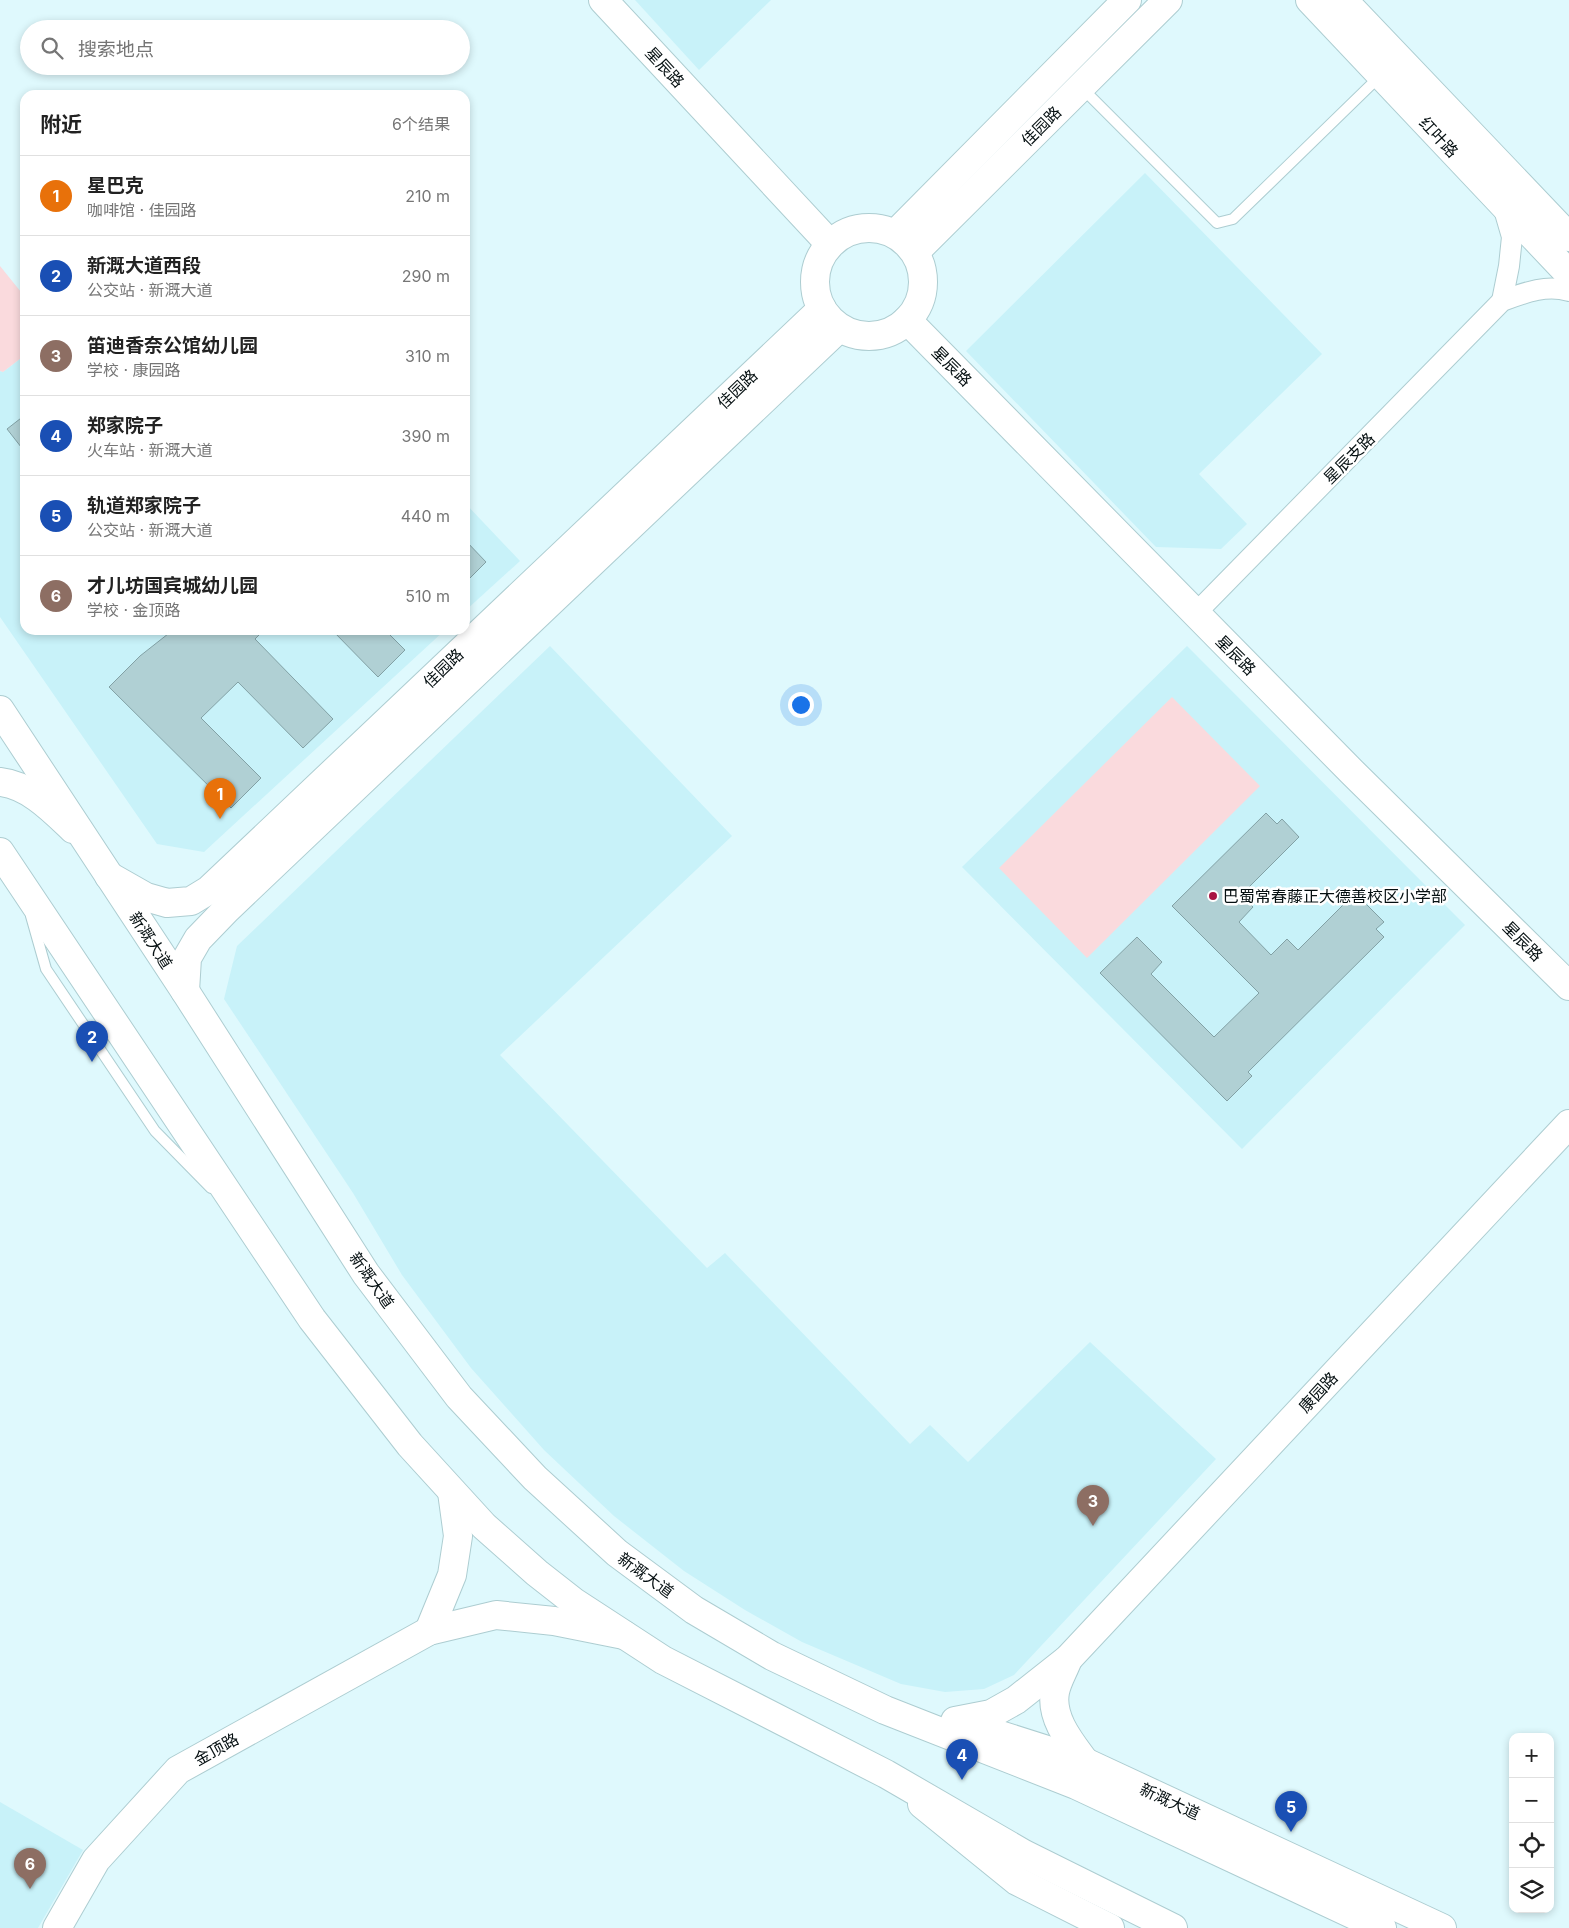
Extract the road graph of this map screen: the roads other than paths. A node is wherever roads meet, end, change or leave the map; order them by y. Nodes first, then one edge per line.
1 (603, 0) edge
2 (1127, 0) edge
3 (1168, 0) edge
4 (1310, 0) edge
5 (1348, 3) edge
6 (1381, 75) junction
7 (1081, 87) junction
8 (1502, 204) junction
9 (1569, 237) edge
10 (905, 243) junction
11 (830, 244) junction
12 (1569, 274) edge
13 (1569, 291) edge
14 (1502, 301) junction
15 (830, 318) junction
16 (907, 320) junction
17 (1195, 614) junction
18 (0, 710) edge
19 (0, 782) edge
20 (85, 840) junction
21 (9, 868) edge
22 (109, 876) junction
23 (1569, 986) edge
24 (185, 991) junction
25 (1569, 1124) edge
26 (452, 1492) junction
27 (429, 1631) junction
28 (625, 1636) junction
29 (1068, 1659) junction
30 (885, 1710) junction
31 (956, 1721) junction
32 (1085, 1762) junction
33 (886, 1774) junction
34 (57, 1928) edge
35 (1110, 1928) edge
36 (1173, 1928) edge
37 (1382, 1928) edge
38 (1442, 1928) edge

1 - 11 main road, 星辰路
2 - 10 main road, 佳园路
3 - 7 main road, 佳园路
4 - 6 main road, 红叶路
5 - 9 main road, 红叶路
6 - 7 lane
6 - 8 main road, 红叶路
7 - 10 main road, 佳园路
8 - 12 main road, 红叶路
8 - 14 street
10 - 11 main road
10 - 16 main road
11 - 15 main road
13 - 14 street
14 - 17 street, 星辰支路
15 - 16 main road
15 - 22 main road, 佳园路
15 - 24 main road, 佳园路
16 - 17 main road, 星辰路
17 - 23 main road, 星辰路
18 - 20 main road, 新溉大道
19 - 20 main road
20 - 22 main road, 新溉大道
21 - 26 main road
22 - 24 main road, 新溉大道
24 - 30 main road, 新溉大道
25 - 29 main road, 康园路
26 - 27 main road
26 - 28 main road
27 - 28 main road, 金顶路
27 - 34 main road, 金顶路
28 - 33 main road
29 - 31 main road
29 - 32 main road
30 - 31 main road, 新溉大道
30 - 37 main road, 新溉大道
31 - 32 main road, 新溉大道
32 - 38 main road, 新溉大道
33 - 35 main road
33 - 36 main road

